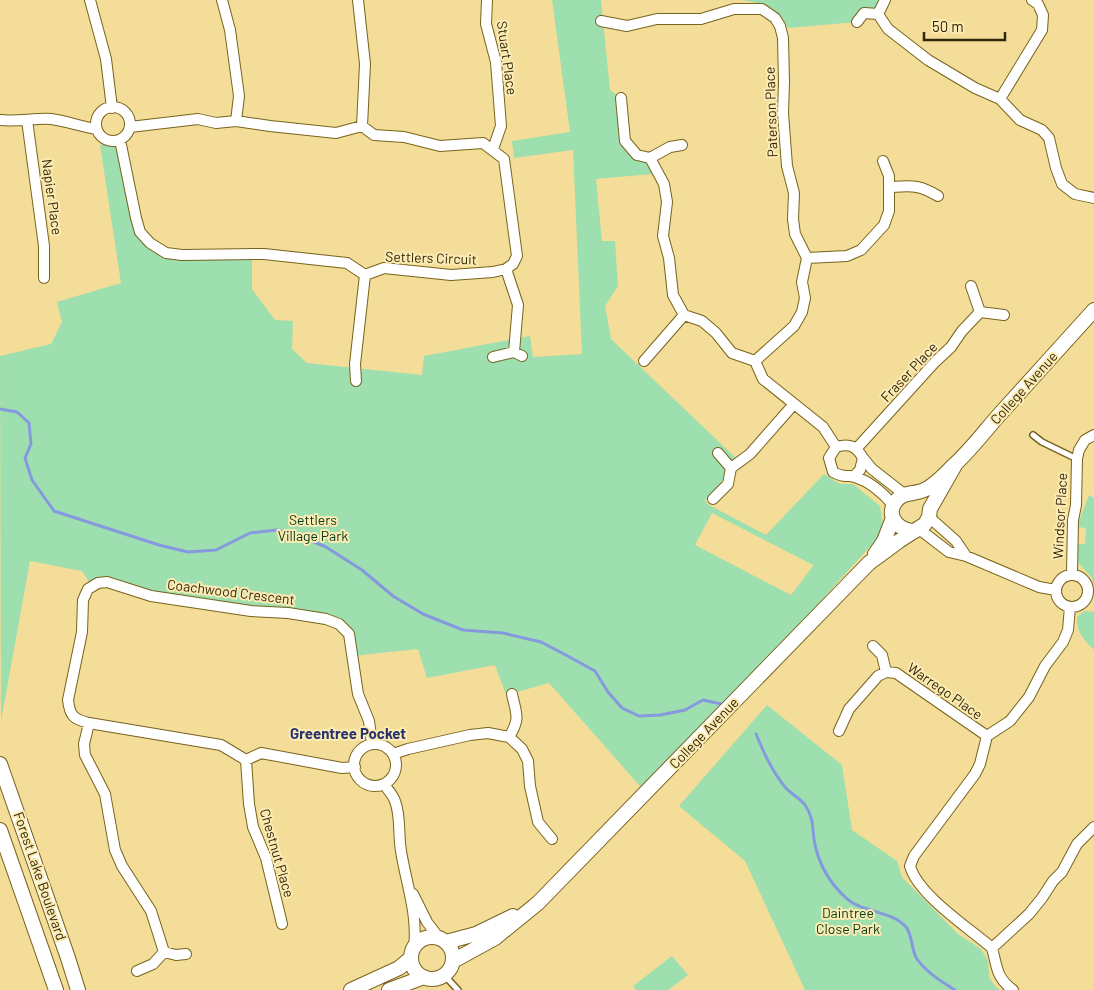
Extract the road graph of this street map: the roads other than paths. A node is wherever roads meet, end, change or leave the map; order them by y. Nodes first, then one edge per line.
1 (90, 0) edge
2 (222, 0) edge
3 (358, 0) edge
4 (487, 0) edge
5 (885, 0) edge
6 (1032, 0) edge
7 (734, 5) edge
8 (878, 14) junction
9 (601, 21) dead end
10 (857, 22) dead end
11 (621, 98) dead end
12 (1000, 99) junction
13 (112, 108) junction
14 (0, 120) edge
15 (28, 120) junction
16 (236, 120) junction
17 (362, 126) junction
18 (130, 127) junction
19 (97, 129) junction
20 (120, 140) junction
21 (682, 145) dead end
22 (493, 149) junction
23 (650, 158) junction
24 (883, 161) dead end
25 (889, 187) junction
26 (938, 196) dead end
27 (1093, 196) edge
28 (808, 258) junction
29 (506, 270) junction
30 (365, 275) junction
31 (44, 278) dead end
32 (970, 286) dead end
33 (1094, 310) edge
34 (980, 312) junction
35 (1004, 314) dead end
36 (684, 315) junction
37 (494, 357) dead end
38 (644, 360) dead end
39 (755, 361) junction
40 (356, 381) dead end
41 (794, 404) junction
42 (1033, 435) dead end
43 (1094, 435) edge
44 (836, 447) junction
45 (857, 448) junction
46 (718, 453) dead end
47 (863, 458) junction
48 (1077, 459) junction
49 (955, 465) junction
50 (732, 468) junction
51 (854, 476) junction
52 (909, 494) junction
53 (713, 499) dead end
54 (893, 511) junction
55 (929, 513) junction
56 (917, 530) junction
57 (966, 556) junction
58 (869, 563) junction
59 (1072, 574) junction
60 (1056, 590) junction
61 (1091, 599) edge
62 (1070, 607) junction
63 (873, 646) dead end
64 (886, 672) junction
65 (512, 694) dead end
66 (89, 723) junction
67 (839, 731) dead end
68 (987, 736) junction
69 (509, 737) junction
70 (372, 744) junction
71 (393, 754) junction
72 (246, 760) junction
73 (0, 764) edge
74 (355, 767) junction
75 (384, 784) junction
76 (1094, 827) edge
77 (0, 830) edge
78 (552, 839) dead end
79 (409, 887) junction
80 (538, 903) junction
81 (282, 924) dead end
82 (442, 940) junction
83 (992, 948) junction
84 (164, 952) junction
85 (413, 952) junction
86 (186, 954) dead end
87 (453, 961) junction
88 (137, 972) dead end
89 (444, 975) junction
90 (424, 977) junction
91 (56, 990) edge
92 (78, 990) edge
93 (351, 990) edge
94 (389, 990) edge
95 (458, 990) edge
96 (1013, 990) edge

1 - 13 street
2 - 16 street
3 - 17 street
4 - 22 street, Stuart Place
5 - 8 street
6 - 12 street
7 - 9 street, Paterson Place
7 - 28 street, Paterson Place
8 - 10 street
8 - 12 street
11 - 23 street
12 - 27 street
13 - 18 street
13 - 19 street
14 - 15 street
15 - 19 street
15 - 31 street, Napier Place
16 - 17 street
16 - 18 street
17 - 22 street
18 - 20 street
19 - 20 street
20 - 30 street
21 - 23 street
22 - 29 street
23 - 36 street
24 - 25 street
25 - 26 street
25 - 28 street
28 - 39 street
29 - 30 street, Settlers Circuit
29 - 37 street
30 - 40 street
32 - 34 street
33 - 49 street, College Avenue
34 - 35 street
34 - 45 street, Fraser Place
36 - 38 street
36 - 39 street
39 - 41 street
41 - 44 street
41 - 50 street
42 - 48 lane, Windsor Place
43 - 48 street, Windsor Place
44 - 45 street
44 - 51 street
45 - 47 street
46 - 50 street
47 - 51 street
47 - 52 street
48 - 59 street, Windsor Place
49 - 52 street, College Avenue
49 - 55 street, College Avenue
50 - 53 street
51 - 54 street
52 - 54 street, College Avenue
52 - 55 street
54 - 56 street
54 - 58 street, College Avenue
55 - 56 street, College Avenue
55 - 57 street
56 - 57 street
56 - 58 street, College Avenue
57 - 60 street
58 - 80 street, College Avenue
59 - 60 street
59 - 61 street
60 - 62 street
61 - 62 street
62 - 68 street
63 - 64 street, Warrego Place
64 - 67 street, Warrego Place
64 - 68 street, Warrego Place
65 - 69 street
66 - 70 street, Coachwood Crescent
66 - 72 street, Coachwood Crescent
66 - 84 street
68 - 83 street
69 - 71 street
69 - 78 street
70 - 71 street
70 - 74 street
71 - 75 street
72 - 74 street
72 - 81 street, Chestnut Place
73 - 92 street, Forest Lake Boulevard
74 - 75 street
75 - 79 street
76 - 83 street
77 - 91 street, Forest Lake Boulevard
79 - 82 street
79 - 85 street
80 - 82 street, College Avenue
80 - 87 street, College Avenue
82 - 85 street, College Avenue
82 - 87 street
83 - 96 street
84 - 86 street
84 - 88 street
85 - 90 street
85 - 93 street, College Avenue
87 - 89 street, College Avenue
89 - 90 street
89 - 95 lane
90 - 94 street

